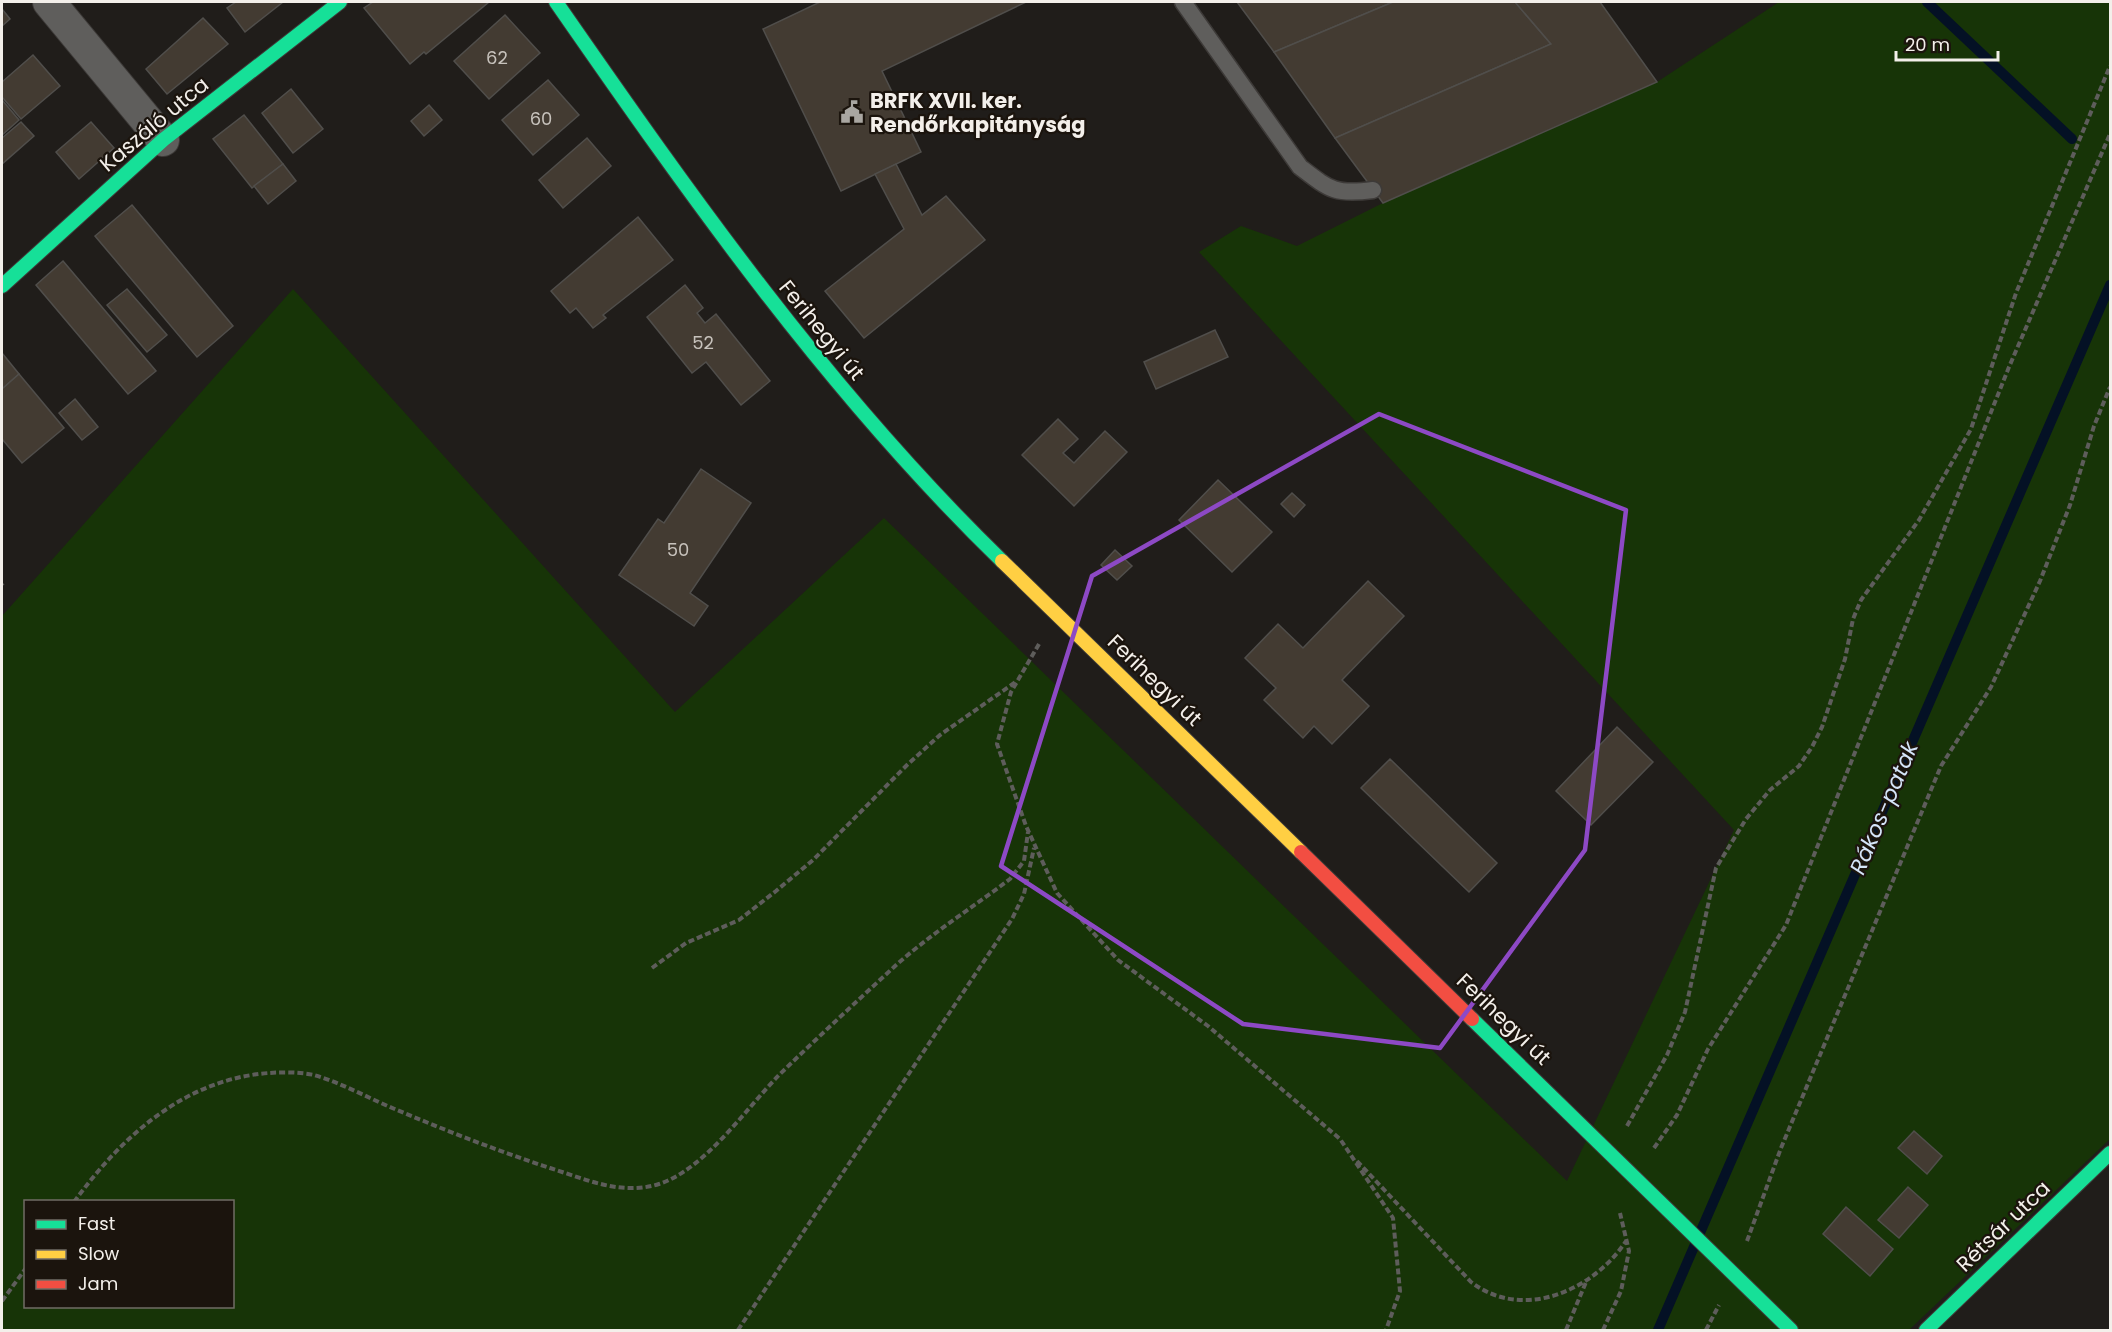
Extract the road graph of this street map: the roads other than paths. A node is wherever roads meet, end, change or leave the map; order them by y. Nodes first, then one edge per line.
1 (48, 2) edge
2 (340, 2) edge
3 (556, 2) edge
4 (1183, 2) edge
5 (164, 140) junction
6 (1373, 190) dead end
7 (2, 286) edge
8 (2110, 1153) edge
9 (1791, 1330) edge
10 (1926, 1330) edge

1 - 5 street
2 - 5 street, Kaszáló utca
3 - 9 street, Ferihegyi út
4 - 6 lane
5 - 7 street, Kaszáló utca
8 - 10 street, Rétsár utca

